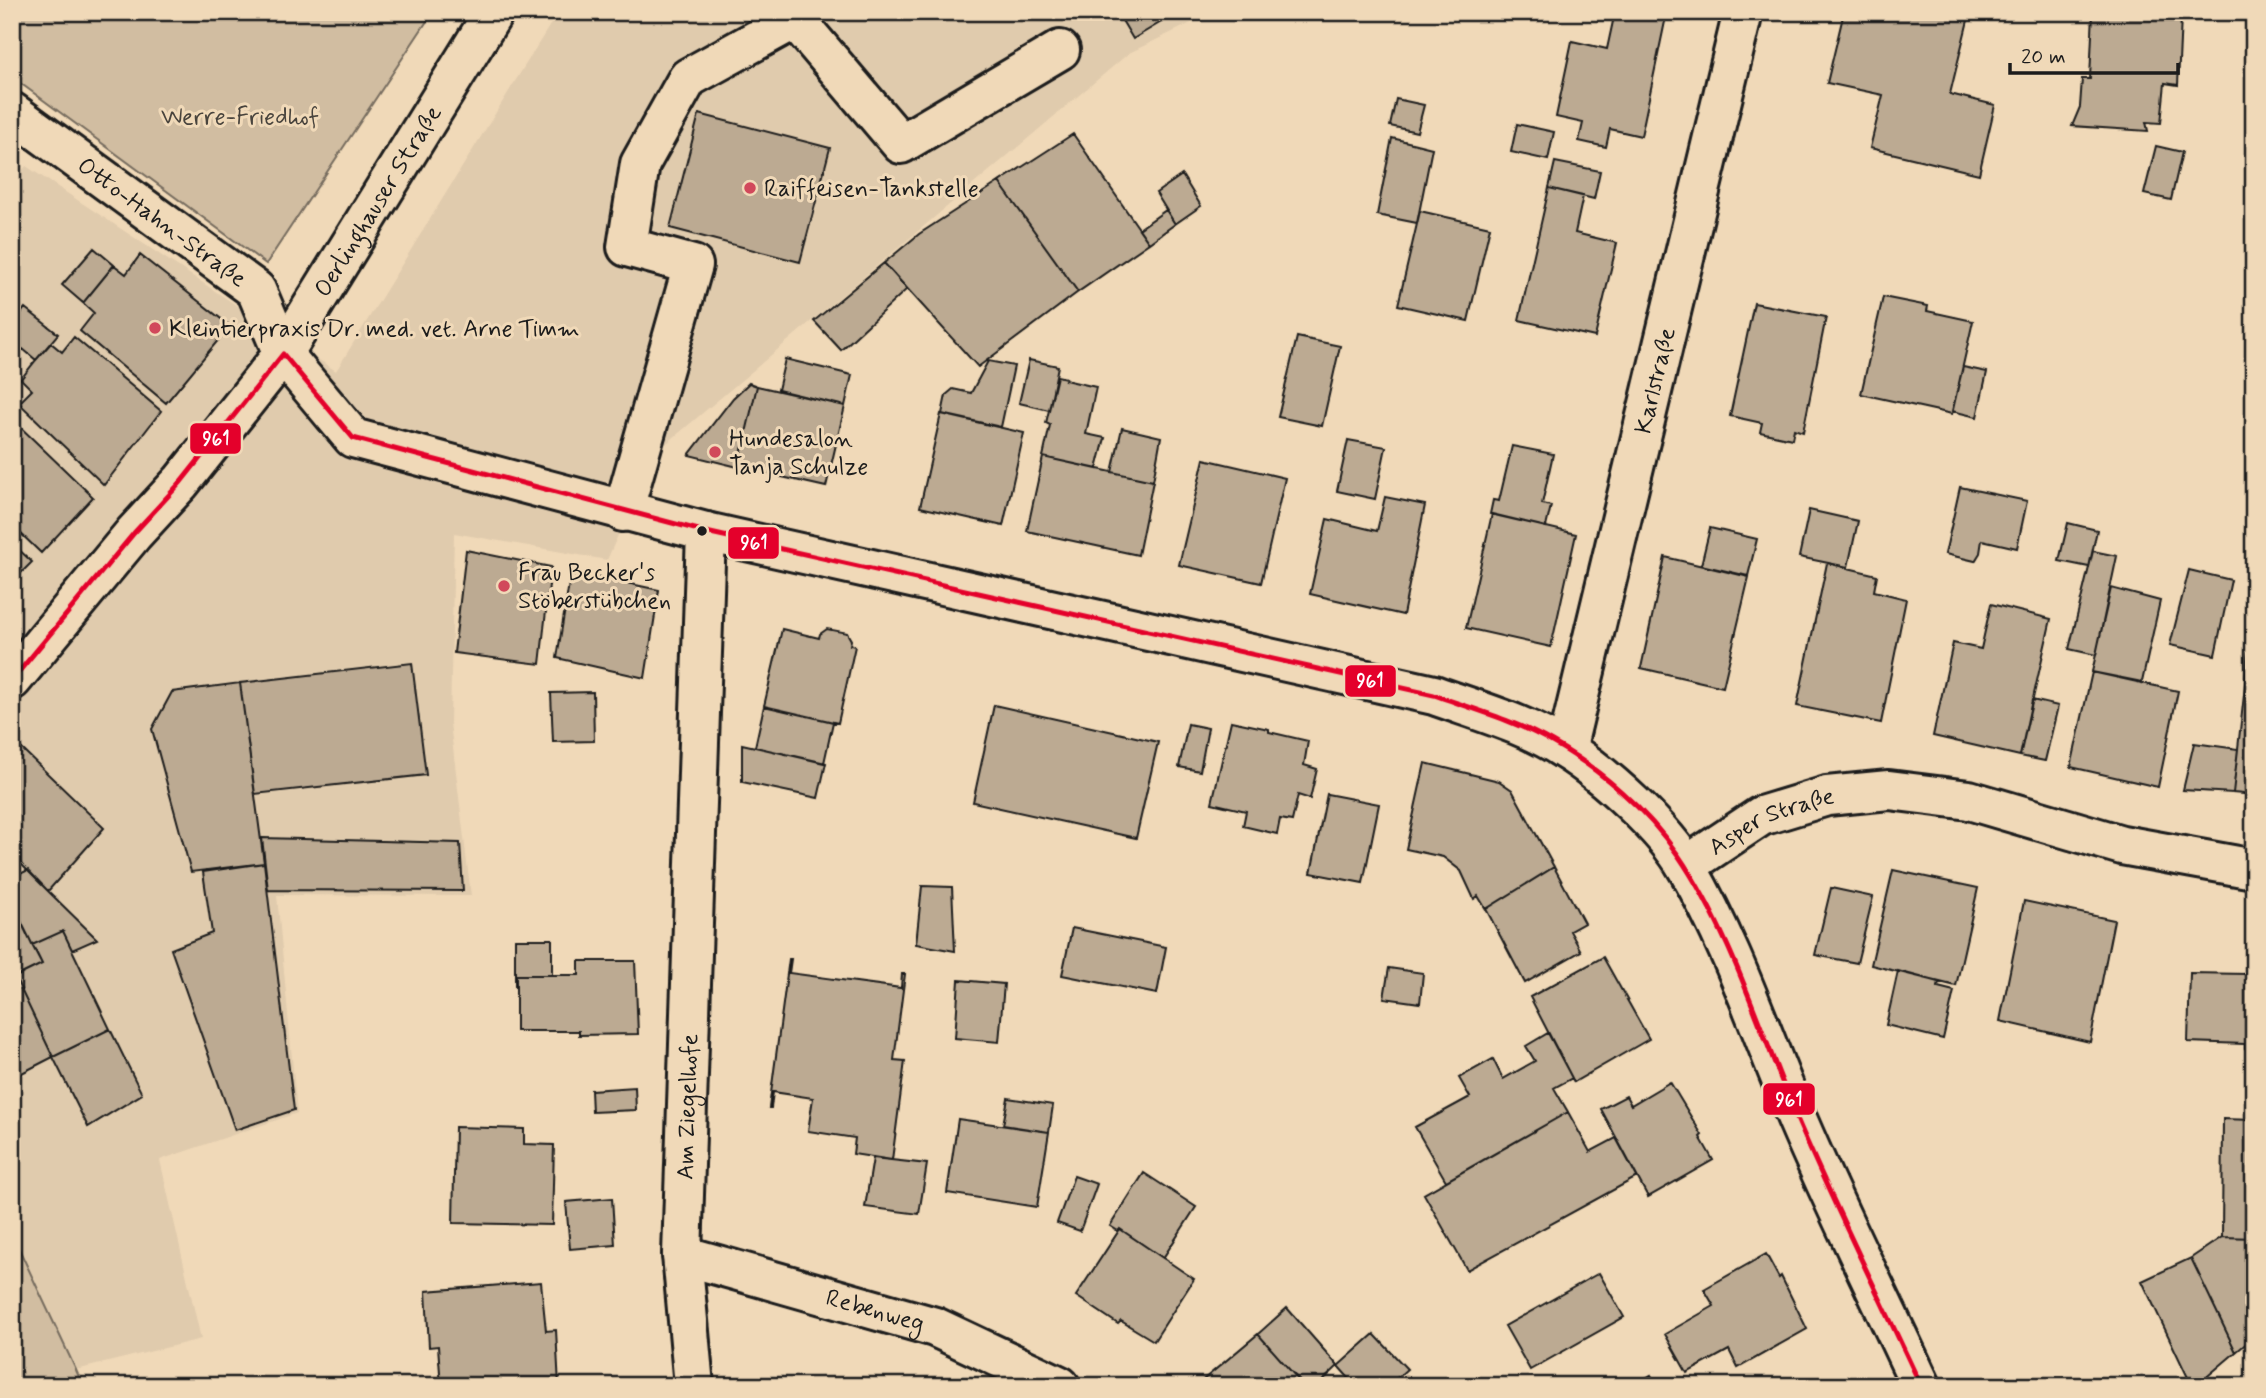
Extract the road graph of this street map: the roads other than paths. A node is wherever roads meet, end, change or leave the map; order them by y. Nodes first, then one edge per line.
1 (494, 12) edge
2 (1743, 12) edge
3 (796, 14) edge
4 (1060, 50) dead end
5 (12, 112) edge
6 (283, 354) junction
7 (623, 512) junction
8 (706, 532) junction
9 (13, 679) edge
10 (1566, 750) junction
11 (1686, 866) junction
12 (2254, 869) edge
13 (682, 1255) junction
14 (694, 1386) edge
15 (1060, 1386) edge
16 (1920, 1386) edge

1 - 6 street, Oerlinghauser Straße
2 - 10 street, Karlstraße
3 - 4 street
3 - 7 street
5 - 6 street, Otto-Hahn-Straße
6 - 7 street, Asper Straße
6 - 9 street, Oerlinghauser Straße
7 - 8 street, Asper Straße
8 - 10 street, Asper Straße
8 - 13 street, Am Ziegelhofe
10 - 11 street, Asper Straße
11 - 12 street, Asper Straße
11 - 16 street
13 - 14 street, Am Ziegelhofe
13 - 15 street, Rebenweg

